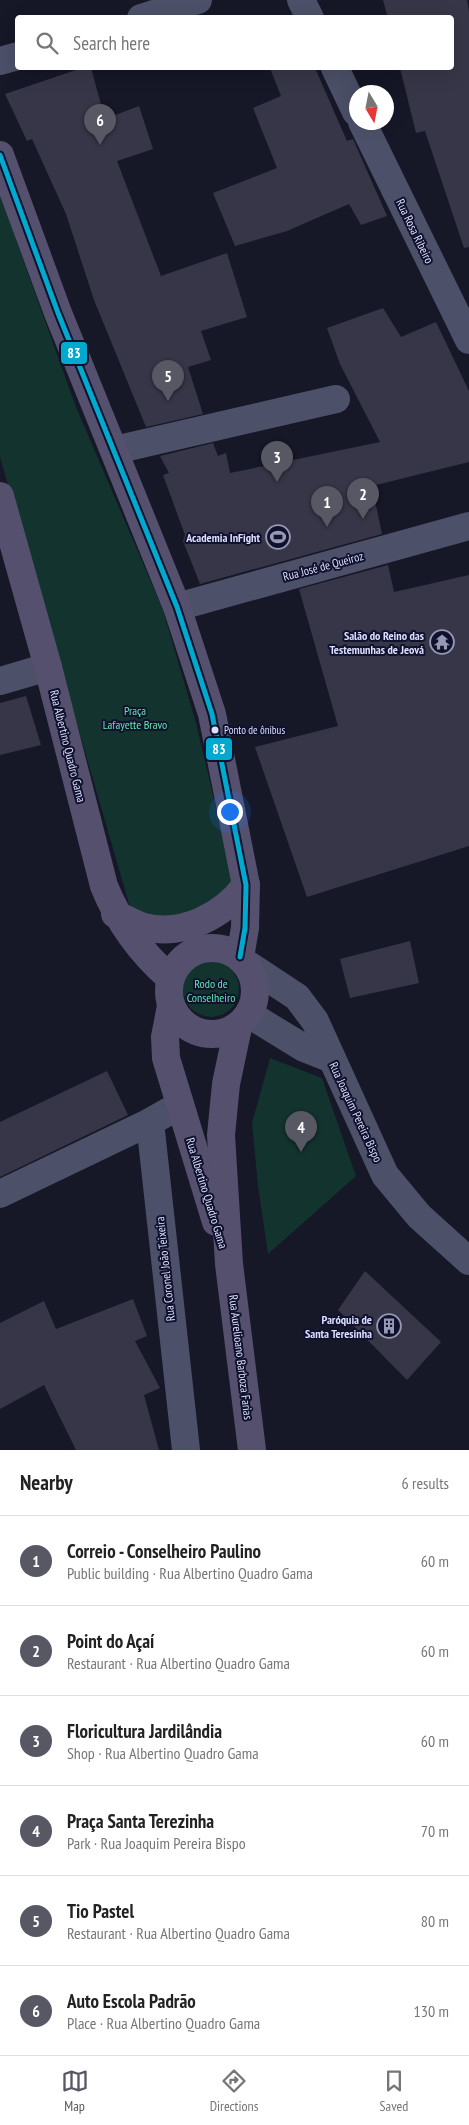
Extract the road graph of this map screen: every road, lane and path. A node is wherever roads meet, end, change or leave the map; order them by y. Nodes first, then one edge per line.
1 (198, 0) edge
2 (301, 0) edge
3 (150, 15) edge
4 (308, 15) edge
5 (15, 57) edge
6 (0, 61) edge
7 (335, 70) edge
8 (349, 98) edge
9 (366, 130) edge
10 (0, 154) edge
11 (469, 340) edge
12 (336, 399) dead end
13 (115, 450) junction
14 (0, 496) edge
15 (469, 526) edge
16 (177, 607) junction
17 (48, 667) junction
18 (0, 681) edge
19 (246, 885) junction
20 (116, 914) junction
21 (244, 960) junction
22 (170, 978) junction
23 (171, 1006) junction
24 (244, 1021) junction
25 (332, 1059) junction
26 (180, 1105) junction
27 (150, 1122) junction
28 (0, 1194) edge
29 (469, 1261) edge
30 (229, 1264) junction
31 (181, 1448) edge
32 (252, 1450) edge

1 - 3 street
2 - 4 street
5 - 6 street
7 - 8 street
9 - 11 street, Rua Rosa Ribeiro
10 - 13 main road
12 - 13 street
13 - 16 main road
14 - 17 main road, Rua Albertino Quadro Gama
15 - 16 street, Rua José de Queiroz
16 - 19 main road
17 - 18 street
17 - 20 main road, Rua Albertino Quadro Gama
19 - 20 main road
19 - 21 main road
20 - 22 main road, Rua Albertino Quadro Gama
21 - 22 main road
21 - 24 main road
21 - 25 street, Rua Joaquim Pereira Bispo
22 - 23 main road
23 - 24 main road
23 - 26 main road, Rua Albertino Quadro Gama
24 - 25 street
24 - 30 main road, Rua Albertino Quadro Gama
25 - 29 street, Rua Joaquim Pereira Bispo
26 - 27 street
26 - 30 main road, Rua Albertino Quadro Gama
27 - 28 street
27 - 31 street, Rua Coronel João Teixeira
30 - 32 main road, Rua Aurelioano Barboza Farias

